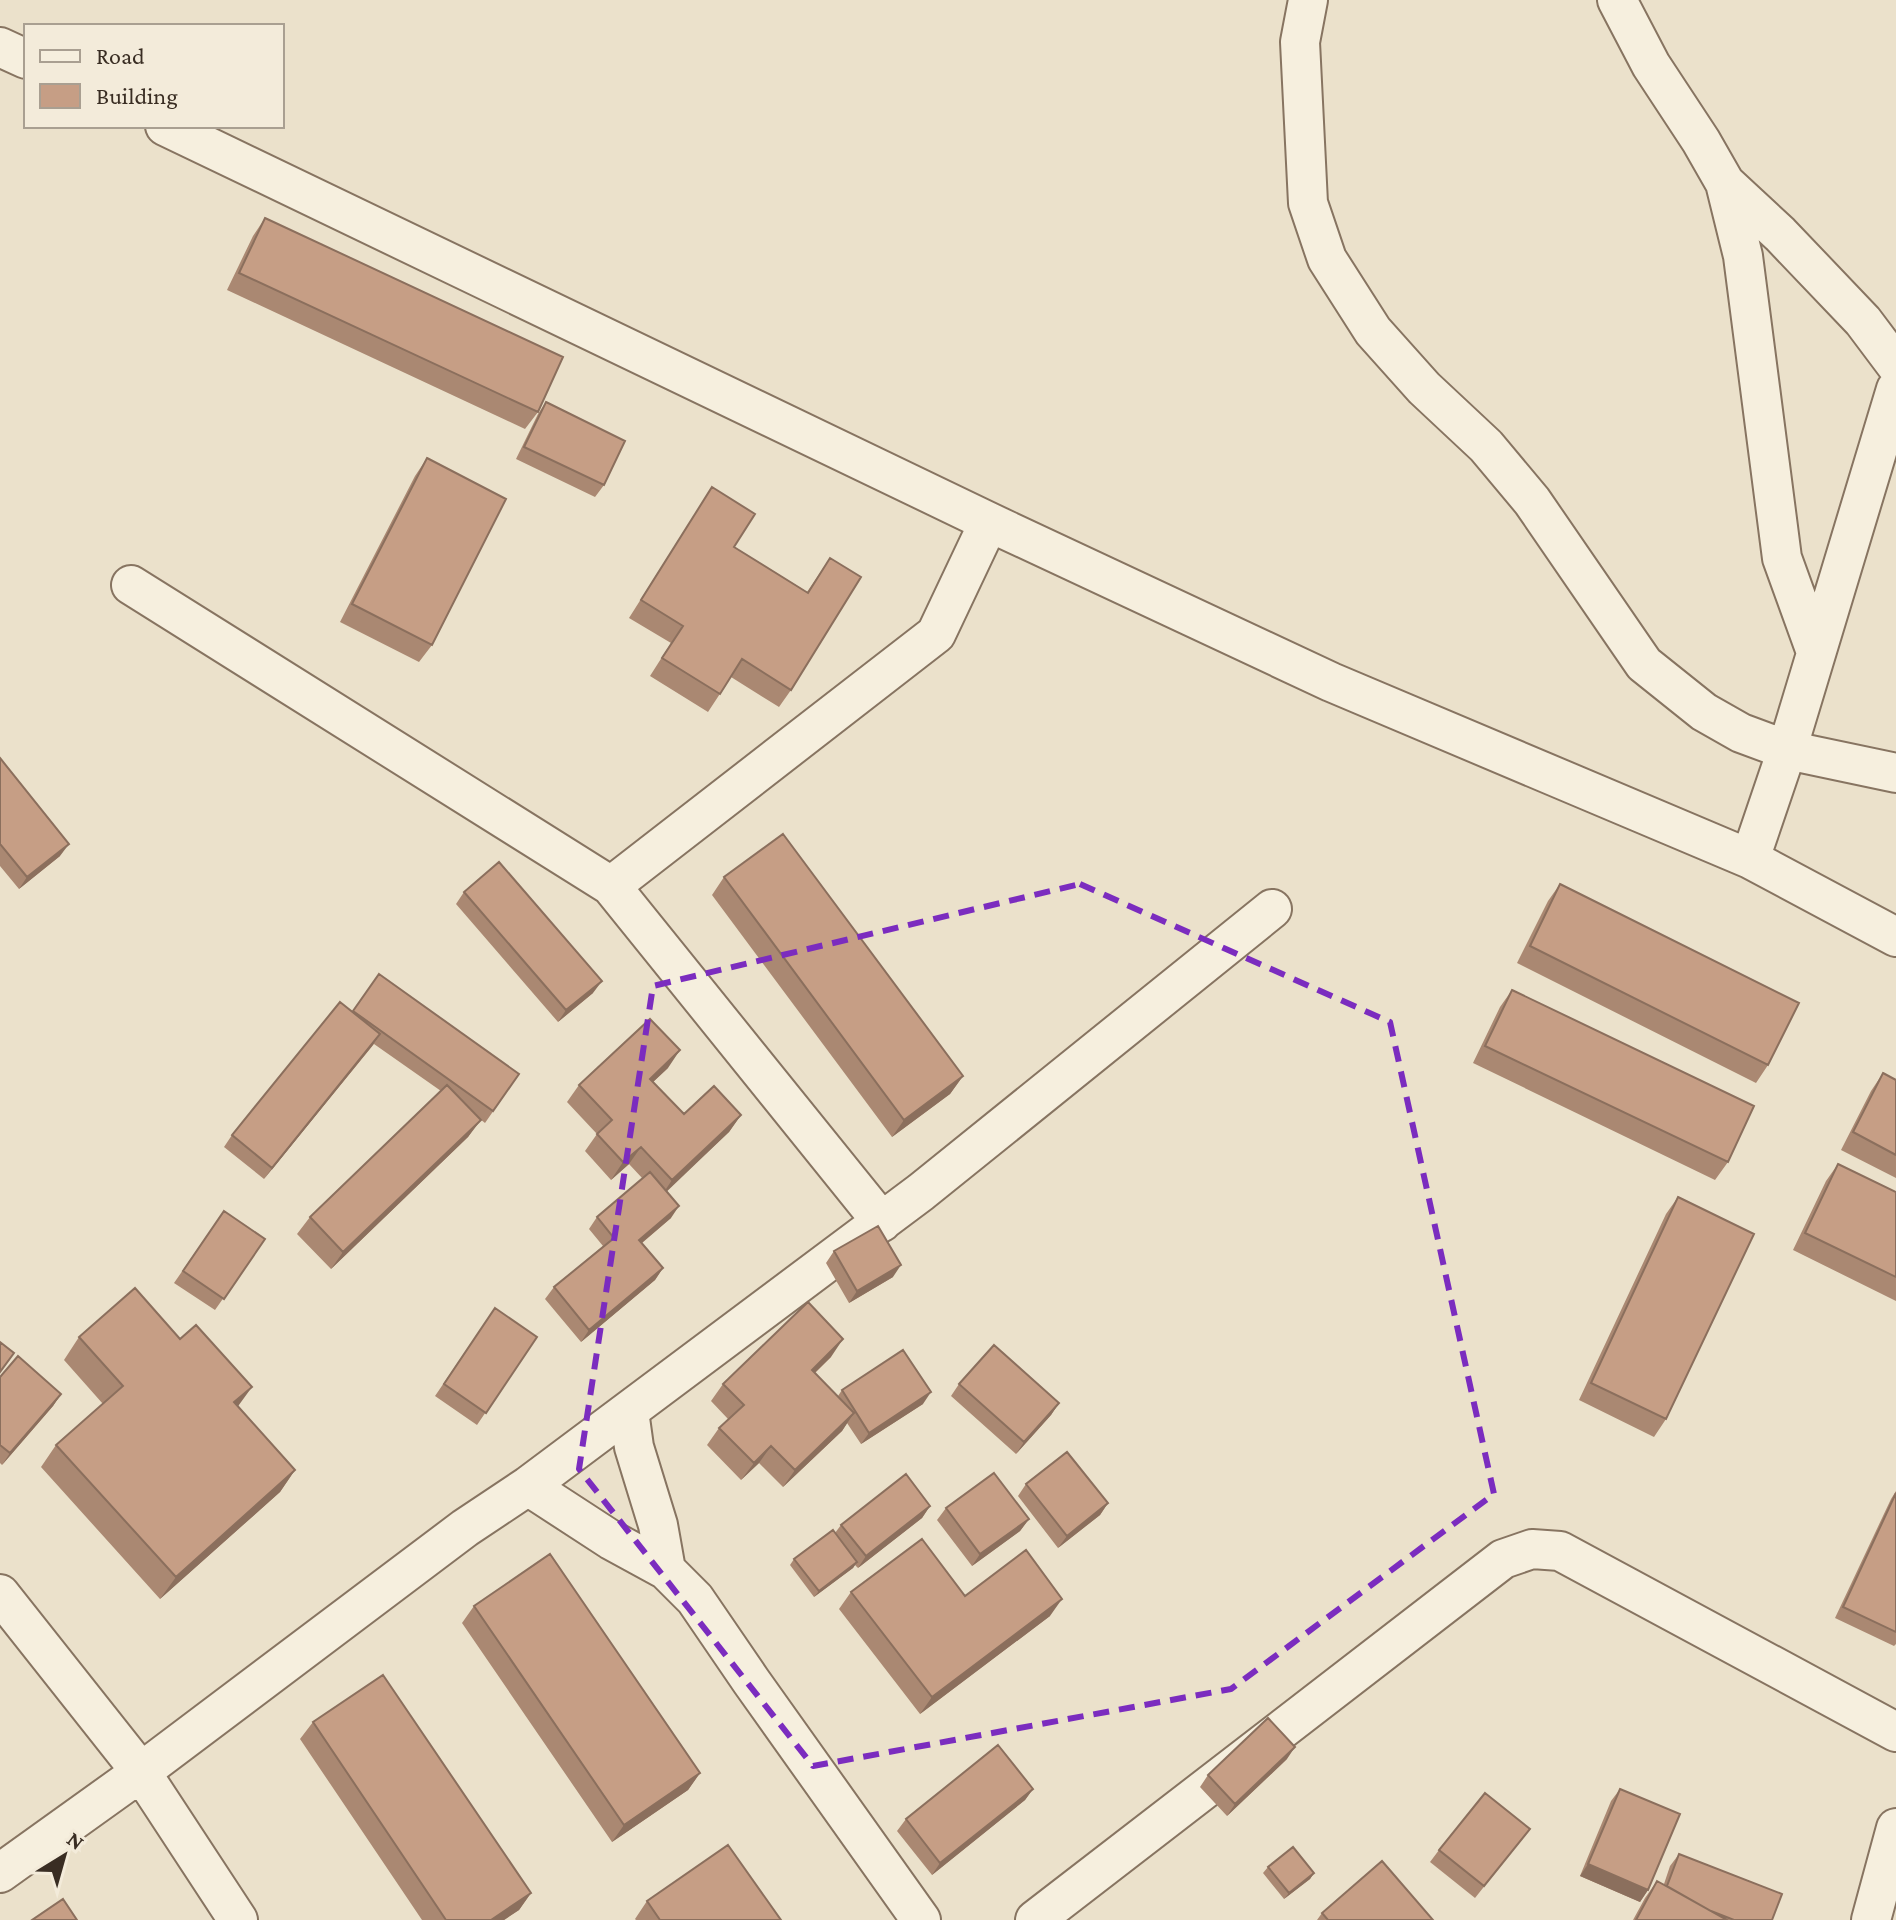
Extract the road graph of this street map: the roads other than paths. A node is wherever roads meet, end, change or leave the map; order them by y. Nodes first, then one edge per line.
1 (1308, 0) edge
2 (1617, 0) edge
3 (0, 47) edge
4 (24, 58) edge
5 (169, 128) edge
6 (1725, 183) junction
7 (1896, 365) edge
8 (1896, 389) edge
9 (989, 522) junction
10 (131, 585) dead end
11 (1816, 652) junction
12 (1787, 750) junction
13 (1896, 773) edge
14 (1750, 859) junction
15 (611, 886) junction
16 (1272, 909) dead end
17 (1896, 937) edge
18 (882, 1222) junction
19 (629, 1411) junction
20 (528, 1486) junction
21 (666, 1570) junction
22 (0, 1594) edge
23 (1896, 1732) edge
24 (141, 1772) junction
25 (1896, 1828) edge
26 (0, 1873) edge
27 (238, 1920) edge
28 (921, 1920) edge
29 (1035, 1920) edge
30 (1871, 1920) edge

1 - 12 street
2 - 6 street
3 - 4 street
5 - 9 street
6 - 7 street
6 - 11 street
8 - 11 street
9 - 14 street
9 - 15 street
10 - 15 street
11 - 12 street
12 - 13 street
12 - 14 street
14 - 17 street
15 - 18 street
16 - 18 street
18 - 19 street
19 - 20 street
19 - 21 street
20 - 21 street
20 - 24 street
21 - 28 street
22 - 24 street
23 - 29 street
24 - 26 street
24 - 27 street
25 - 30 street

